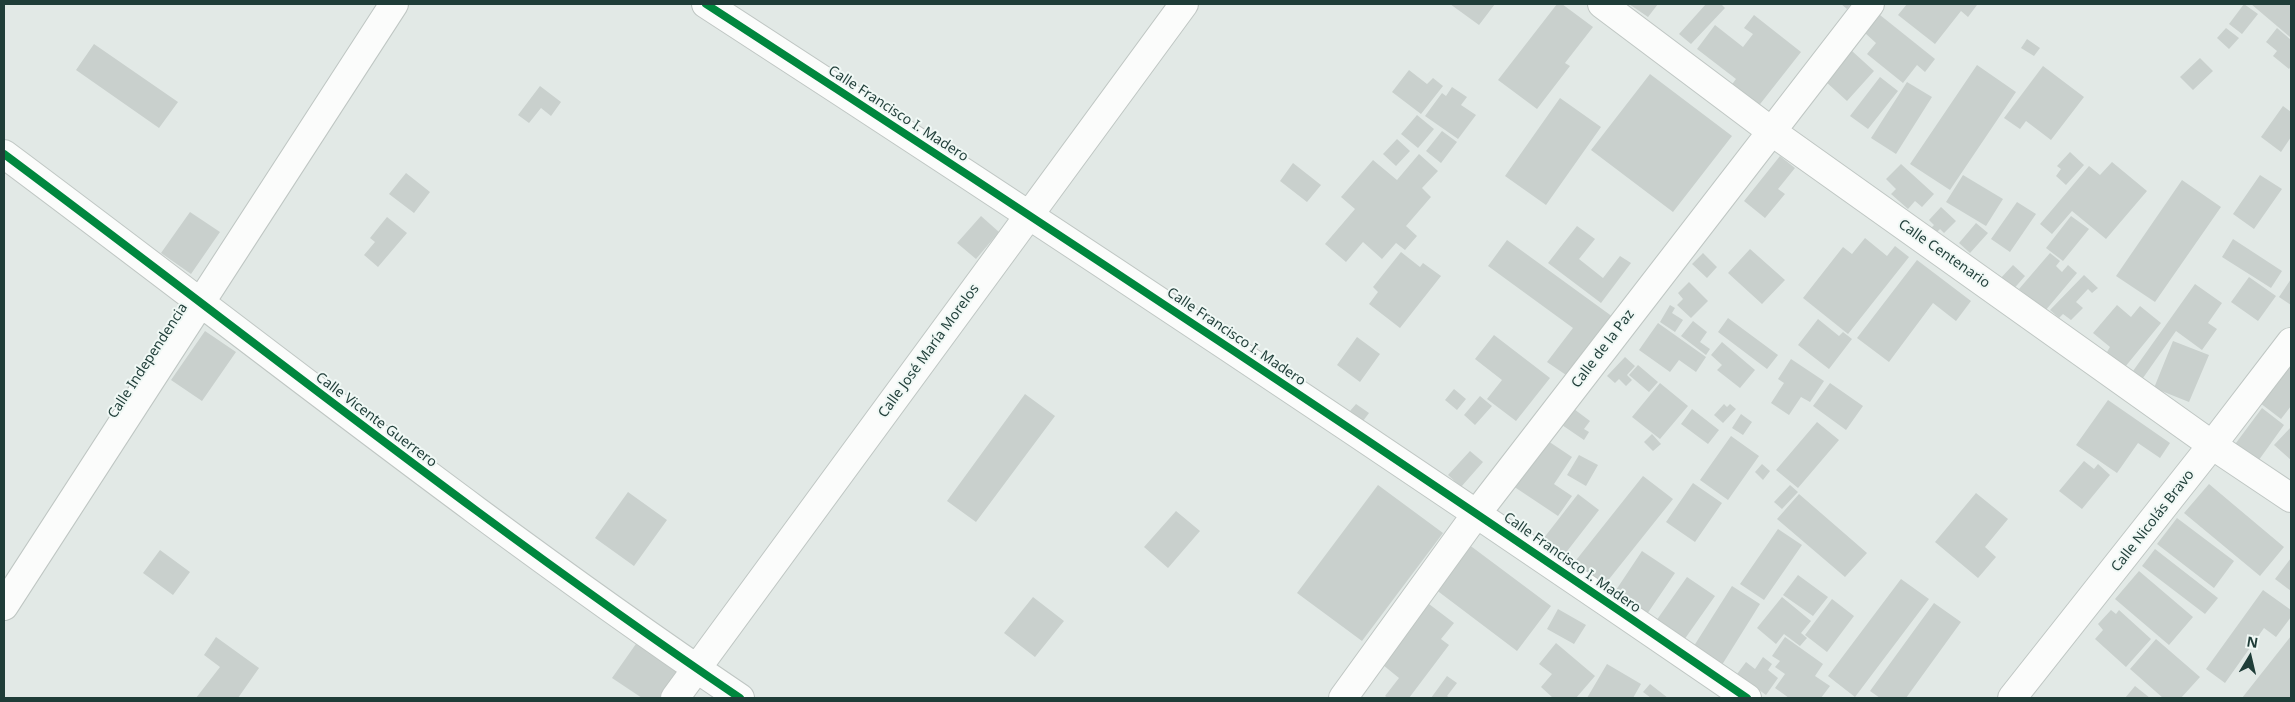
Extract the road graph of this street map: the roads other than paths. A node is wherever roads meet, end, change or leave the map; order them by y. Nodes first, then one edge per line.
1 (394, 4) edge
2 (706, 4) edge
3 (1184, 4) edge
4 (1602, 4) edge
5 (1870, 4) edge
6 (1771, 130) junction
7 (4, 154) edge
8 (1029, 214) junction
9 (201, 301) junction
10 (2291, 342) edge
11 (2212, 445) junction
12 (2291, 498) edge
13 (1477, 513) junction
14 (4, 606) edge
15 (697, 669) junction
16 (675, 698) edge
17 (740, 698) edge
18 (1343, 698) edge
19 (1747, 698) edge
20 (2012, 698) edge

1 - 9 street, Calle Independencia
2 - 8 street, Calle Francisco I. Madero
3 - 8 street, Calle José María Morelos
4 - 6 street, Calle Centenario
5 - 6 street, Calle de la Paz
6 - 11 street, Calle Centenario
6 - 13 street, Calle de la Paz
7 - 9 street, Calle Vicente Guerrero
8 - 13 street, Calle Francisco I. Madero
8 - 15 street, Calle José María Morelos
9 - 14 street, Calle Independencia
9 - 15 street, Calle Vicente Guerrero
10 - 11 street, Calle Nicolás Bravo
11 - 12 street, Calle Centenario
11 - 20 street, Calle Nicolás Bravo
13 - 18 street, Calle de la Paz
13 - 19 street, Calle Francisco I. Madero
15 - 16 street, Calle José María Morelos
15 - 17 street, Calle Vicente Guerrero

